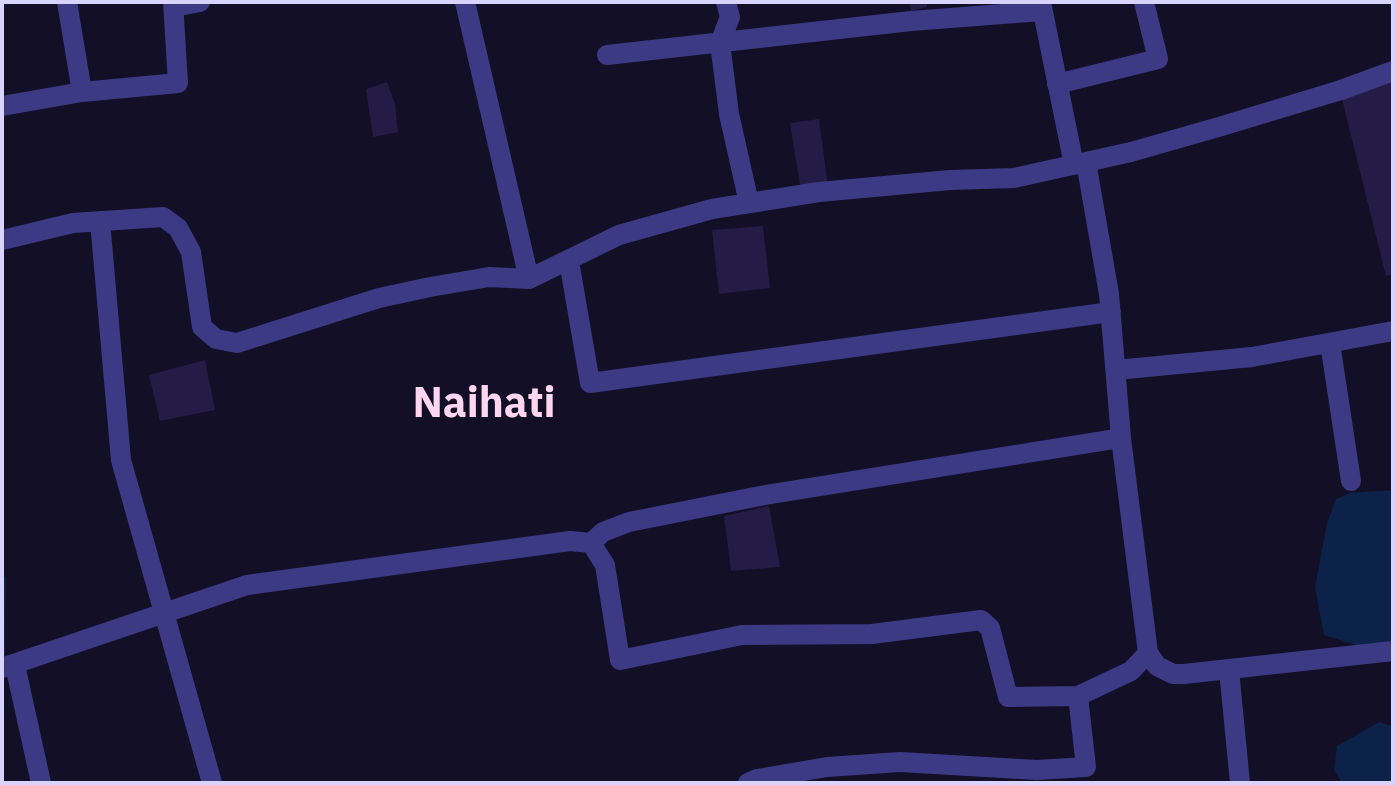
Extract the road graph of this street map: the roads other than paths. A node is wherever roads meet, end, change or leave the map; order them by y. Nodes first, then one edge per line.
1 (67, 2) edge
2 (200, 2) edge
3 (465, 2) edge
4 (726, 2) edge
5 (1144, 2) edge
6 (173, 4) edge
7 (1042, 6) edge
8 (720, 43) junction
9 (607, 55) dead end
10 (1393, 71) edge
11 (1057, 84) junction
12 (82, 92) junction
13 (2, 106) edge
14 (1080, 163) junction
15 (749, 203) junction
16 (100, 221) junction
17 (2, 240) edge
18 (569, 261) junction
19 (529, 279) junction
20 (1111, 312) junction
21 (1393, 331) edge
22 (1330, 343) junction
23 (1116, 370) junction
24 (1121, 438) junction
25 (1351, 481) dead end
26 (591, 543) junction
27 (165, 613) junction
28 (1393, 651) edge
29 (1148, 653) junction
30 (9, 667) edge
31 (1229, 670) junction
32 (1078, 696) junction
33 (1089, 775) edge
34 (41, 783) edge
35 (212, 783) edge
36 (748, 783) edge
37 (1240, 783) edge

1 - 12 street
2 - 6 street
3 - 19 street
4 - 8 street
5 - 11 street
6 - 12 street
7 - 8 street
7 - 11 street
8 - 9 street
8 - 15 street
10 - 14 street
11 - 14 street
12 - 13 street
14 - 15 street
14 - 20 street
15 - 18 street
16 - 17 street
16 - 19 street
16 - 27 street
18 - 19 street
18 - 20 street
20 - 23 street
21 - 22 street
22 - 23 street
22 - 25 street
23 - 24 street
24 - 26 street
24 - 29 street
26 - 27 street
26 - 32 street
27 - 30 street
27 - 35 street
28 - 31 street
29 - 31 street
29 - 32 street
30 - 34 street
31 - 37 street
32 - 33 street
33 - 36 street

